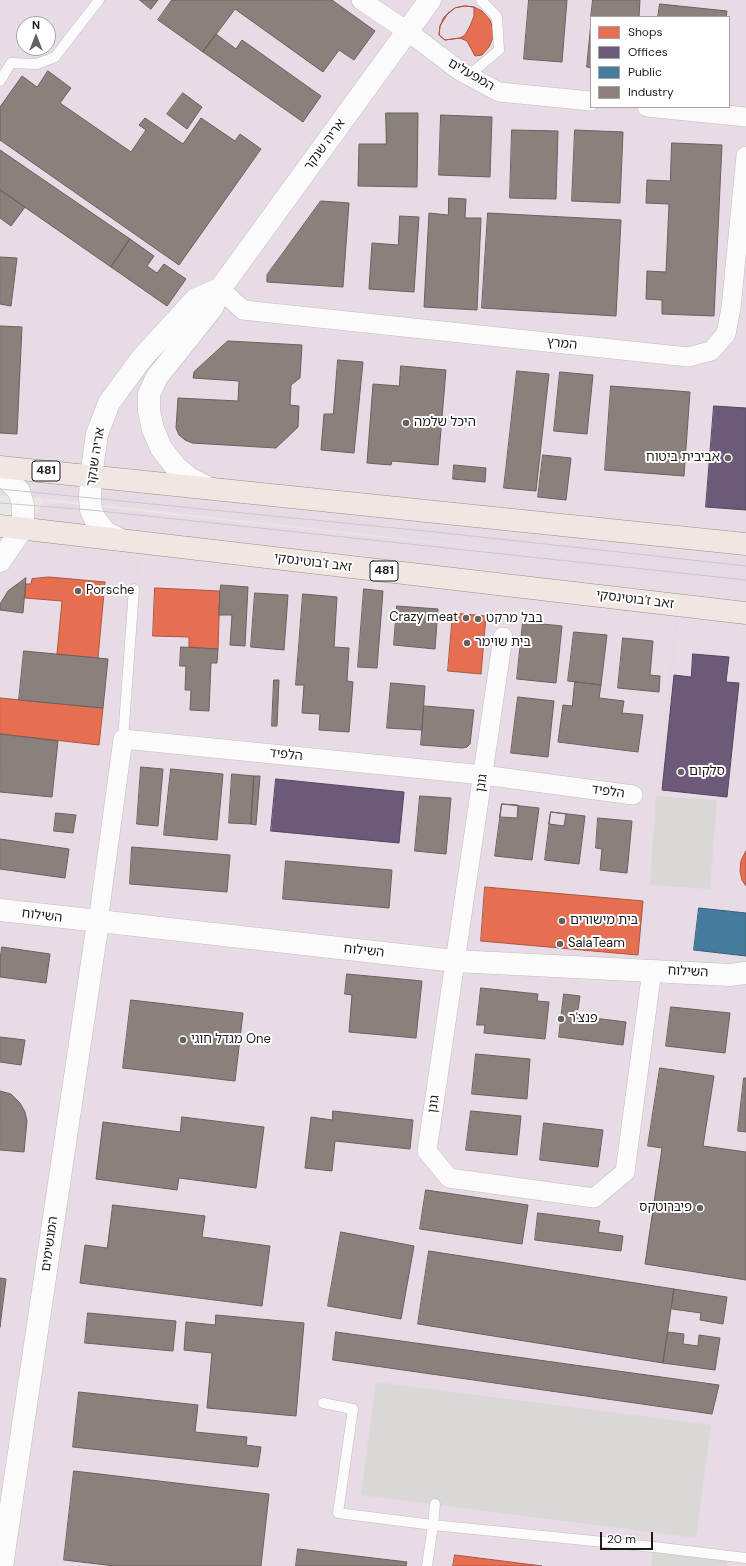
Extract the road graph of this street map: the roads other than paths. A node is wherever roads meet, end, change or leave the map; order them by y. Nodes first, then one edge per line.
1 (99, 0) edge
2 (361, 0) edge
3 (430, 0) edge
4 (481, 0) edge
5 (408, 31) junction
6 (468, 76) junction
7 (0, 81) edge
8 (590, 101) edge
9 (657, 108) edge
10 (746, 117) edge
11 (746, 156) edge
12 (220, 289) junction
13 (0, 467) edge
14 (0, 472) edge
15 (91, 476) junction
16 (208, 488) junction
17 (0, 526) edge
18 (23, 528) junction
19 (131, 541) junction
20 (746, 544) edge
21 (0, 561) edge
22 (134, 589) road end
23 (746, 613) edge
24 (503, 637) dead end
25 (123, 739) junction
26 (483, 775) junction
27 (633, 795) dead end
28 (0, 910) edge
29 (98, 922) junction
30 (455, 961) junction
31 (652, 970) junction
32 (741, 975) edge
33 (323, 1403) dead end
34 (435, 1504) dead end
35 (433, 1525) junction
36 (746, 1558) edge
37 (2, 1566) edge
38 (427, 1566) edge

1 - 7 lane
2 - 5 street, המפעלים
3 - 5 street, אריה שנקר
4 - 6 lane
5 - 6 street, המפעלים
5 - 12 street, אריה שנקר
6 - 8 street, המפעלים
9 - 10 street
11 - 12 street, המרץ
12 - 15 street, אריה שנקר
12 - 16 street, אריה שנקר
13 - 15 main road, 481
14 - 18 street
15 - 16 main road, 481
15 - 19 street, אריה שנקר
16 - 20 main road, 481
17 - 18 main road, זאב ז'בוטינסקי / 481
18 - 19 main road, זאב ז'בוטינסקי / 481
18 - 21 street
19 - 23 main road, זאב ז'בוטינסקי / 481
22 - 25 lane
24 - 26 street, גונן
25 - 26 street, הלפיד
25 - 29 street
26 - 27 street, הלפיד
26 - 30 street, גונן
28 - 29 street, השילוח
29 - 30 street, השילוח
29 - 37 street, המגשימים
30 - 31 street, השילוח
30 - 31 street, גונן
31 - 32 street, השילוח
33 - 35 lane
34 - 35 lane
35 - 36 lane
35 - 38 lane

